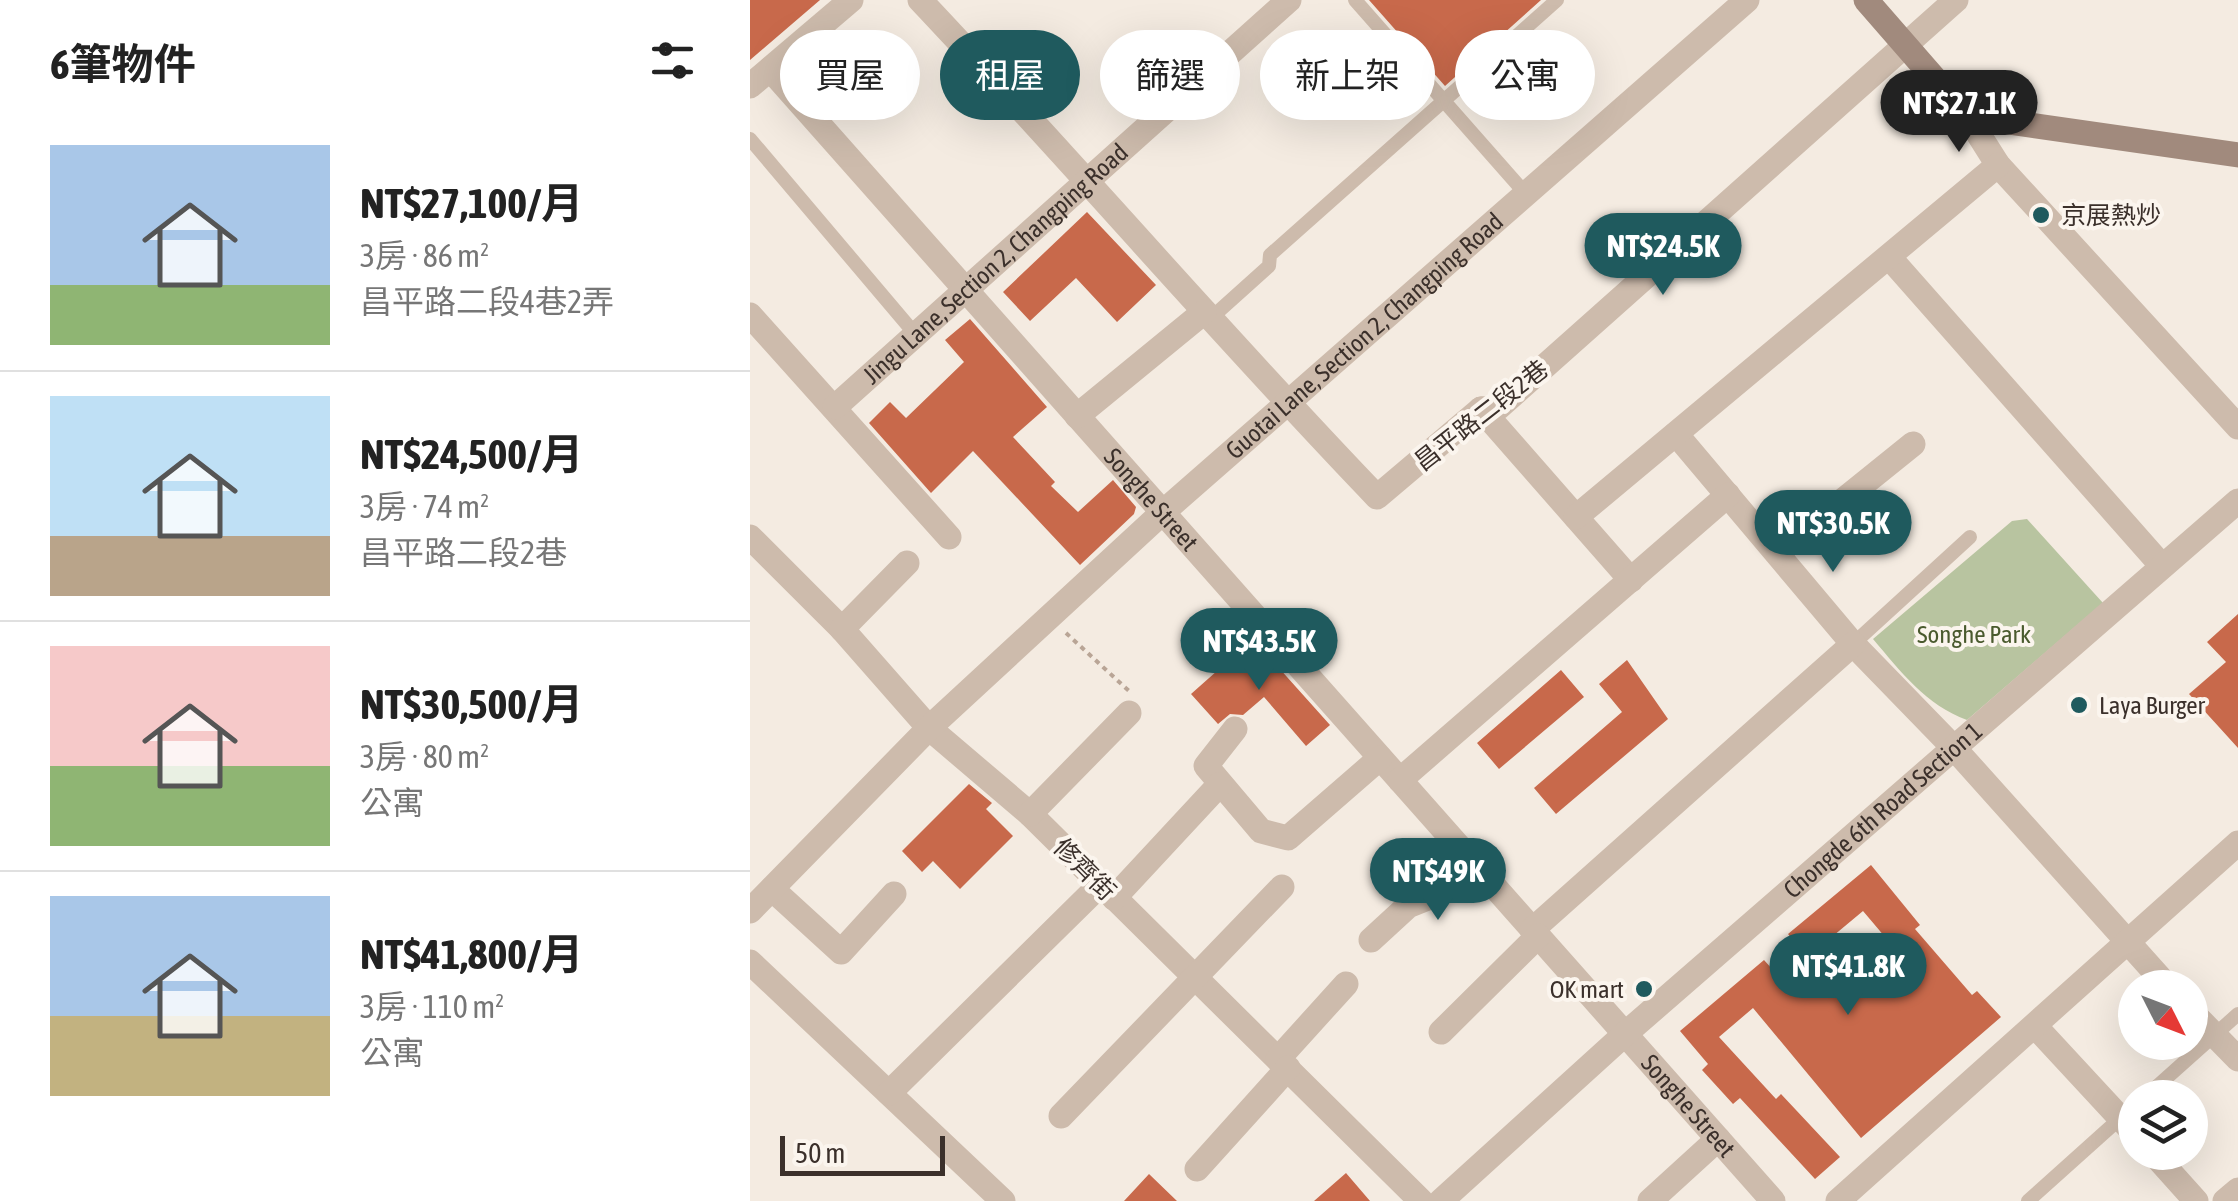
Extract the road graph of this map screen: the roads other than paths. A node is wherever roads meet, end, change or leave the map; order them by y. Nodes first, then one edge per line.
1 (850, 0) edge
2 (920, 0) edge
3 (1289, 0) edge
4 (1355, 0) edge
5 (1558, 0) edge
6 (1747, 0) edge
7 (1866, 0) edge
8 (1956, 0) edge
9 (1907, 46) junction
10 (760, 78) edge
11 (1444, 102) junction
12 (1967, 116) junction
13 (750, 139) edge
14 (2238, 155) edge
15 (1998, 165) junction
16 (1088, 178) junction
17 (1526, 194) junction
18 (1599, 231) dead end
19 (1889, 257) junction
20 (1641, 281) junction
21 (968, 292) junction
22 (750, 315) edge
23 (1207, 316) junction
24 (916, 334) junction
25 (1287, 404) junction
26 (834, 407) junction
27 (1481, 409) junction
28 (1077, 416) junction
29 (2238, 426) edge
30 (1676, 434) junction
31 (1913, 444) dead end
32 (1728, 496) junction
33 (2238, 501) edge
34 (1162, 513) junction
35 (1576, 516) junction
36 (949, 536) dead end
37 (750, 537) edge
38 (1970, 537) dead end
39 (1779, 552) junction
40 (908, 562) dead end
41 (2162, 566) junction
42 (1631, 580) junction
43 (842, 628) junction
44 (1853, 644) junction
45 (1129, 702) road end
46 (929, 728) junction
47 (1235, 729) dead end
48 (1954, 748) junction
49 (1380, 758) junction
50 (1400, 780) junction
51 (1219, 786) junction
52 (1030, 814) junction
53 (2238, 842) edge
54 (1485, 876) junction
55 (1282, 887) dead end
56 (772, 889) junction
57 (1107, 891) junction
58 (894, 894) dead end
59 (750, 911) edge
60 (1535, 933) junction
61 (1371, 940) dead end
62 (2127, 943) junction
63 (750, 962) edge
64 (2152, 970) edge
65 (1195, 977) junction
66 (1346, 984) dead end
67 (2238, 1014) edge
68 (2035, 1026) junction
69 (2208, 1029) edge
70 (1441, 1032) dead end
71 (1626, 1034) junction
72 (2214, 1035) junction
73 (2238, 1060) edge
74 (1283, 1064) junction
75 (2164, 1080) edge
76 (889, 1094) junction
77 (2118, 1108) edge
78 (1061, 1116) dead end
79 (2118, 1130) edge
80 (1718, 1140) junction
81 (1197, 1169) dead end
82 (2168, 1170) edge
83 (2238, 1190) edge
84 (1003, 1201) edge
85 (1421, 1201) edge
86 (1441, 1201) edge
87 (1650, 1201) edge
88 (1773, 1201) edge
89 (1838, 1201) edge
90 (2028, 1201) edge
91 (2196, 1201) edge
92 (2225, 1201) edge

1 - 10 street
2 - 16 street
3 - 16 street, Jingu Lane, Section 2, Changping Road
4 - 11 lane
5 - 11 lane
6 - 17 street, Guotai Lane, Section 2, Changping Road
7 - 9 street
8 - 9 street, 昌平路二段2巷
9 - 12 street
9 - 20 street, 昌平路二段2巷
10 - 21 street, Songhe Street
11 - 17 lane
11 - 23 lane
12 - 14 street
12 - 15 street
13 - 24 lane
15 - 19 street
15 - 29 street
16 - 21 street, Jingu Lane, Section 2, Changping Road
16 - 23 street
17 - 25 street, Guotai Lane, Section 2, Changping Road
18 - 20 lane
19 - 30 street
19 - 41 street
20 - 27 street, 昌平路二段2巷
21 - 24 street, Jingu Lane, Section 2, Changping Road
21 - 28 street, Songhe Street
22 - 26 street
23 - 25 street
23 - 28 street
24 - 26 street, Jingu Lane, Section 2, Changping Road
25 - 27 street, 昌平路二段2巷
25 - 34 street, Guotai Lane, Section 2, Changping Road
26 - 36 street
27 - 35 street
28 - 34 street, Songhe Street
30 - 32 street
30 - 35 street
31 - 39 street
32 - 39 street
32 - 42 street
33 - 41 street, Chongde 6th Road Section 1
34 - 46 street, Guotai Lane, Section 2, Changping Road
34 - 49 street, Songhe Street
35 - 42 street
37 - 43 street, 修齊街
38 - 44 lane
39 - 44 street
40 - 43 street
41 - 48 street, Chongde 6th Road Section 1
42 - 50 street
43 - 46 street, 修齊街
44 - 48 street
44 - 60 street
45 - 52 street
46 - 52 street, 修齊街
46 - 56 street, Guotai Lane, Section 2, Changping Road
47 - 51 street
48 - 62 street
48 - 71 street, Chongde 6th Road Section 1
49 - 50 street, Songhe Street
49 - 51 street
50 - 54 street, Songhe Street
51 - 57 street
52 - 57 street, 修齊街
53 - 62 street
54 - 60 street, Songhe Street
54 - 61 street
55 - 65 street
56 - 58 street
56 - 59 street, Guotai Lane, Section 2, Changping Road
57 - 65 street, 修齊街
57 - 76 street
60 - 70 street
60 - 71 street, Songhe Street
62 - 64 street
62 - 68 street
63 - 76 street
65 - 74 street, 修齊街
65 - 78 street
66 - 74 street
67 - 72 lane
68 - 77 street
68 - 89 street
69 - 72 street
71 - 80 street, Songhe Street
71 - 86 street, Chongde 6th Road Section 1
72 - 73 street
72 - 75 lane
74 - 81 street
74 - 85 street, 修齊街
76 - 84 street
79 - 90 lane
80 - 87 street
80 - 88 street, Songhe Street
82 - 91 street
83 - 92 street

